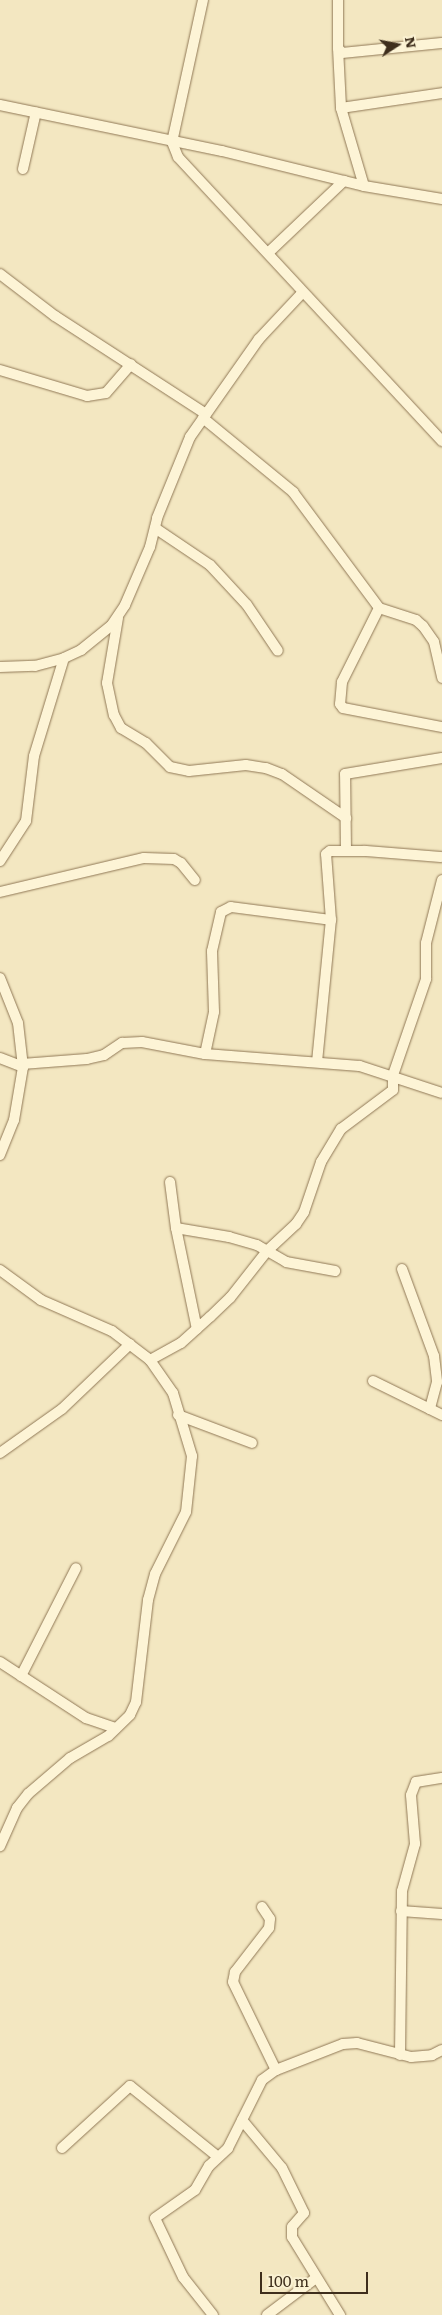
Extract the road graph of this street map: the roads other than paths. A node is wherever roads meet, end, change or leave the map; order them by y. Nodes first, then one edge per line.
1 (203, 0) edge
2 (338, 0) edge
3 (442, 43) edge
4 (338, 48) junction
5 (442, 93) edge
6 (0, 105) edge
7 (341, 108) junction
8 (36, 112) junction
9 (172, 142) junction
10 (23, 169) dead end
11 (344, 181) junction
12 (364, 186) junction
13 (442, 200) edge
14 (268, 253) junction
15 (0, 274) edge
16 (302, 293) junction
17 (131, 364) junction
18 (0, 370) edge
19 (205, 416) junction
20 (442, 441) edge
21 (154, 528) junction
22 (379, 608) junction
23 (118, 617) junction
24 (278, 651) dead end
25 (64, 658) junction
26 (0, 667) edge
27 (442, 678) edge
28 (442, 727) edge
29 (442, 758) edge
30 (346, 818) junction
31 (346, 851) junction
32 (442, 857) edge
33 (0, 861) edge
34 (195, 880) dead end
35 (442, 880) edge
36 (0, 892) edge
37 (331, 920) junction
38 (0, 978) edge
39 (205, 1054) junction
40 (0, 1058) edge
41 (317, 1062) junction
42 (22, 1066) junction
43 (394, 1075) junction
44 (442, 1093) edge
45 (0, 1155) edge
46 (170, 1182) dead end
47 (176, 1228) junction
48 (267, 1252) junction
49 (402, 1269) dead end
50 (0, 1270) edge
51 (335, 1271) dead end
52 (197, 1328) junction
53 (130, 1344) junction
54 (150, 1360) junction
55 (373, 1381) dead end
56 (430, 1409) junction
57 (442, 1414) edge
58 (178, 1415) junction
59 (252, 1443) dead end
60 (0, 1453) edge
61 (76, 1568) dead end
62 (0, 1662) edge
63 (21, 1676) junction
64 (114, 1728) junction
65 (442, 1778) edge
66 (0, 1846) edge
67 (262, 1907) dead end
68 (401, 1911) junction
69 (442, 1914) edge
70 (442, 2050) edge
71 (400, 2055) junction
72 (276, 2070) junction
73 (242, 2120) junction
74 (62, 2148) dead end
75 (218, 2157) junction
76 (316, 2278) junction
77 (213, 2315) edge
78 (267, 2315) edge
79 (340, 2315) edge

1 - 9 street
2 - 4 street
3 - 4 street
4 - 7 street
5 - 7 street
6 - 8 street
7 - 12 street
8 - 9 street
8 - 10 street
9 - 11 street
9 - 14 street
11 - 12 street
11 - 14 street
12 - 13 street
14 - 16 street
15 - 17 street
16 - 19 street
16 - 20 street
17 - 18 street
17 - 19 street
19 - 21 street
19 - 22 street
21 - 23 street
21 - 24 street
22 - 27 street
22 - 28 street
23 - 25 street
23 - 30 street
25 - 26 street
25 - 33 street
29 - 30 street
30 - 31 street
31 - 32 street
31 - 37 street
34 - 36 street
35 - 43 street
37 - 39 street
37 - 41 street
38 - 42 street
39 - 41 street
39 - 42 street
40 - 42 street
41 - 43 street
42 - 45 street
43 - 44 street
43 - 48 street
46 - 47 street
47 - 48 street
47 - 52 street
48 - 51 street
48 - 52 street
49 - 56 street
50 - 53 street
52 - 54 street
53 - 54 street
53 - 60 street
54 - 58 street
55 - 56 street
56 - 57 street
58 - 59 street
58 - 64 street
61 - 63 street
62 - 63 street
63 - 64 street
64 - 66 street
65 - 68 street
67 - 72 street
68 - 69 street
68 - 71 street
70 - 71 street
71 - 72 street
72 - 73 street
73 - 75 street
73 - 76 street
74 - 75 street
75 - 77 street
76 - 78 street
76 - 79 street

